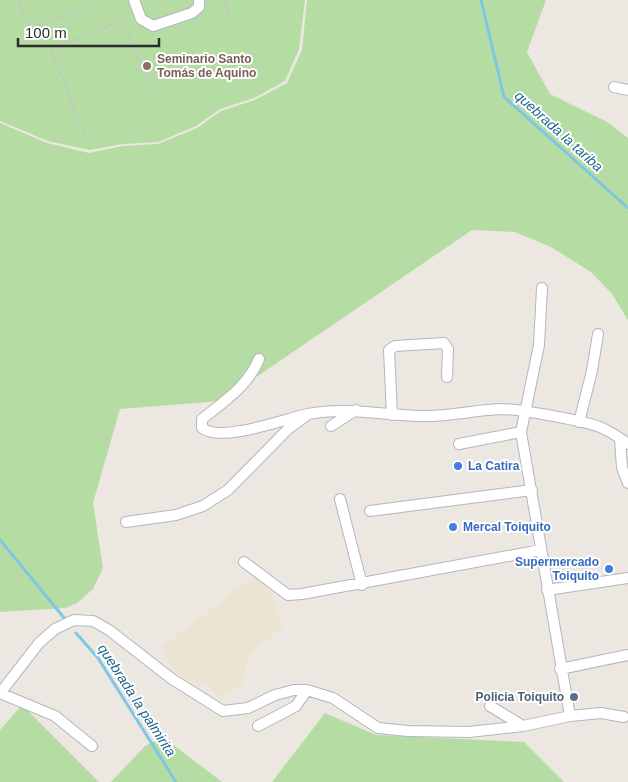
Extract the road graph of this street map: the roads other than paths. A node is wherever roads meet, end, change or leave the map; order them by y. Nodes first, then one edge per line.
1 (134, 0) edge
2 (200, 0) edge
3 (614, 87) dead end
4 (628, 90) edge
5 (542, 288) dead end
6 (598, 334) dead end
7 (259, 359) dead end
8 (447, 377) dead end
9 (357, 410) junction
10 (524, 412) junction
11 (308, 414) junction
12 (392, 415) junction
13 (579, 422) junction
14 (331, 426) dead end
15 (520, 432) junction
16 (624, 441) edge
17 (459, 444) dead end
18 (628, 483) edge
19 (532, 490) junction
20 (340, 499) dead end
21 (370, 512) dead end
22 (126, 522) dead end
23 (541, 550) junction
24 (244, 562) dead end
25 (628, 578) edge
26 (362, 585) junction
27 (547, 590) junction
28 (628, 655) edge
29 (560, 669) junction
30 (307, 690) junction
31 (0, 693) edge
32 (490, 706) dead end
33 (627, 715) edge
34 (570, 716) junction
35 (258, 726) dead end
36 (523, 726) junction
37 (92, 746) dead end

1 - 2 street
3 - 4 street
5 - 10 street
6 - 13 street
7 - 11 street
8 - 12 street
9 - 11 street
9 - 12 street
9 - 14 street
10 - 12 street
10 - 13 street
10 - 15 street
11 - 22 street
13 - 16 street
15 - 17 street
15 - 19 street
16 - 18 street
19 - 21 street
19 - 23 street
20 - 26 street
23 - 26 street
23 - 27 street
24 - 26 street
25 - 27 street
27 - 29 street
28 - 29 street
29 - 34 street
30 - 31 street
30 - 35 street
30 - 36 street
31 - 37 street
32 - 36 street
33 - 34 street
34 - 36 street

